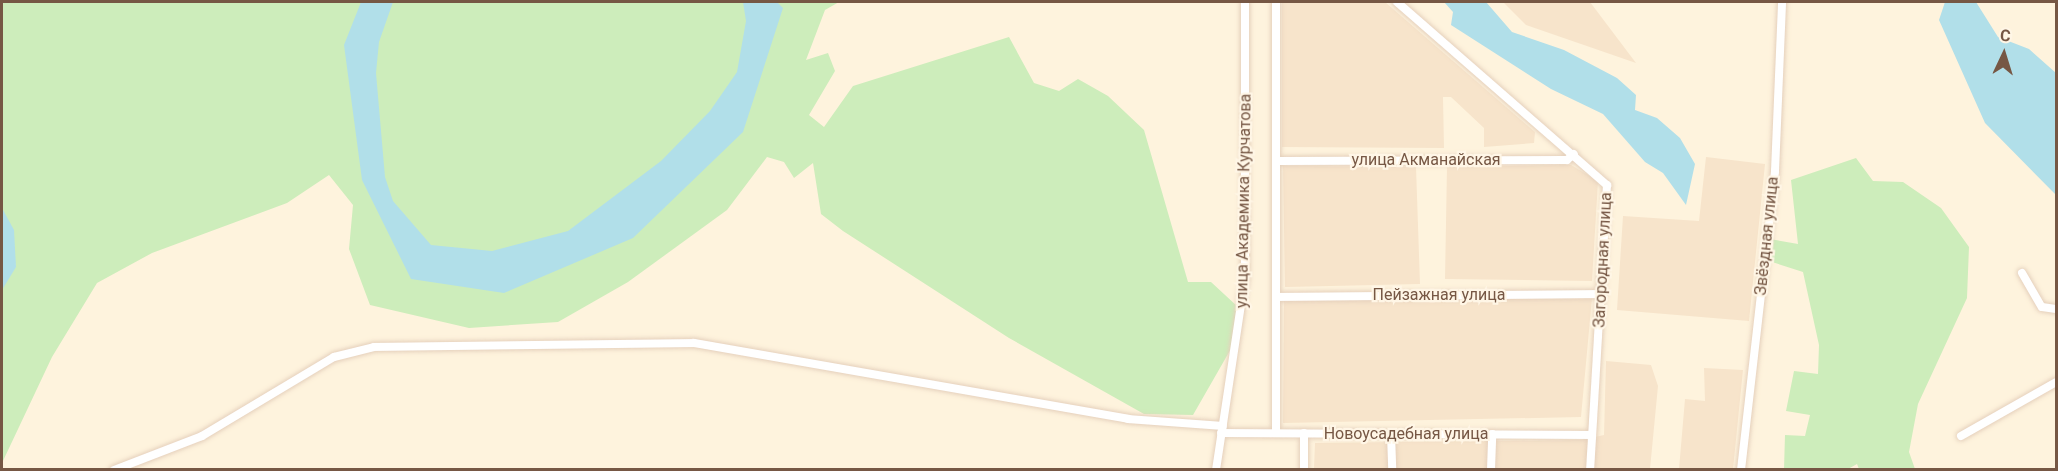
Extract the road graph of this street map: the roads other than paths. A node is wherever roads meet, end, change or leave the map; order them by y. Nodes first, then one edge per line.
1 (1245, 2) edge
2 (1276, 2) edge
3 (1397, 2) edge
4 (1782, 2) edge
5 (1574, 154) junction
6 (1276, 161) junction
7 (2022, 273) dead end
8 (1602, 294) junction
9 (1276, 297) junction
10 (2056, 309) edge
11 (2056, 382) edge
12 (1222, 429) junction
13 (1276, 433) junction
14 (1304, 433) junction
15 (1391, 434) junction
16 (1492, 434) junction
17 (1591, 435) junction
18 (1960, 436) dead end
19 (114, 470) edge
20 (1216, 470) edge
21 (1304, 470) edge
22 (1392, 470) edge
23 (1491, 470) edge
24 (1590, 470) edge
25 (1741, 470) edge

1 - 12 street, улица Академика Курчатова
2 - 6 street
3 - 5 street, Загородная улица
4 - 25 street, Звёздная улица
5 - 6 street, улица Акманайская
5 - 8 street, Загородная улица
6 - 9 street
7 - 10 street
8 - 9 street, Пейзажная улица
8 - 17 street, Загородная улица
9 - 13 street
11 - 18 street
12 - 13 street, Новоусадебная улица
12 - 19 street, Новоусадебная улица
12 - 20 street, улица Академика Курчатова
13 - 14 street, Новоусадебная улица
14 - 15 street, Новоусадебная улица
14 - 21 street
15 - 16 street, Новоусадебная улица
15 - 22 street
16 - 17 street, Новоусадебная улица
16 - 23 street
17 - 24 street, Загородная улица

